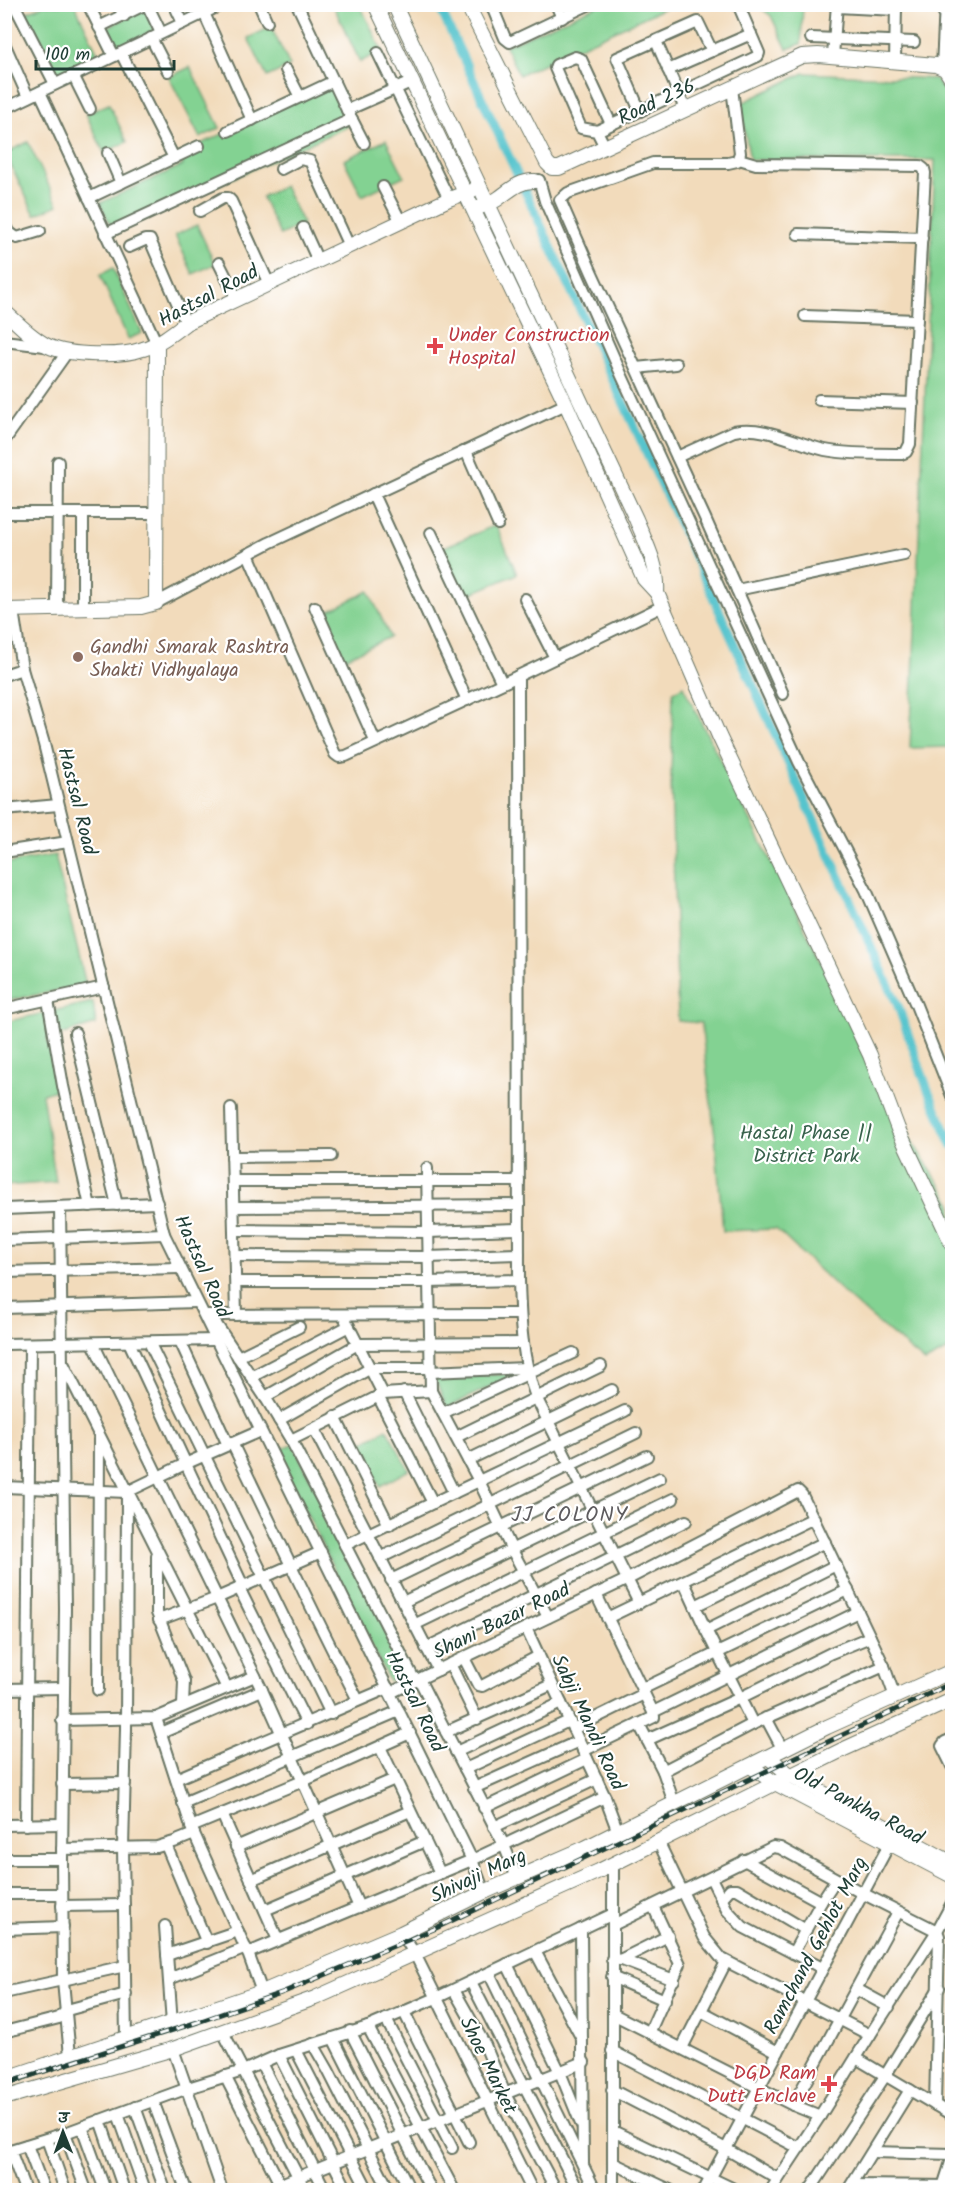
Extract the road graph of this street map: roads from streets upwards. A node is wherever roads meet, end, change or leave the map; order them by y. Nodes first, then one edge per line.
1 (88, 4) edge
2 (118, 4) edge
3 (146, 4) edge
4 (174, 4) edge
5 (223, 4) edge
6 (259, 4) edge
7 (297, 4) edge
8 (375, 4) edge
9 (394, 4) edge
10 (466, 4) edge
11 (491, 4) edge
12 (556, 4) edge
13 (590, 4) edge
14 (738, 4) edge
15 (945, 4) edge
16 (16, 5) edge
17 (837, 6) edge
18 (896, 7) edge
19 (202, 10) edge
20 (123, 16) junction
21 (562, 18) junction
22 (267, 22) dead end
23 (183, 23) junction
24 (99, 27) junction
25 (751, 34) junction
26 (156, 36) junction
27 (811, 38) dead end
28 (834, 40) junction
29 (656, 41) junction
30 (896, 42) junction
31 (915, 42) dead end
32 (4, 43) edge
33 (712, 51) junction
34 (378, 53) dead end
35 (117, 54) junction
36 (833, 56) junction
37 (895, 62) junction
38 (942, 67) junction
39 (286, 70) dead end
40 (668, 70) junction
41 (168, 71) dead end
42 (73, 75) junction
43 (952, 80) edge
44 (334, 81) junction
45 (411, 82) junction
46 (55, 84) junction
47 (732, 88) junction
48 (396, 90) junction
49 (40, 92) junction
50 (678, 93) junction
51 (4, 95) edge
52 (28, 97) junction
53 (300, 97) junction
54 (7, 108) edge
55 (90, 109) dead end
56 (684, 109) junction
57 (640, 111) junction
58 (350, 115) junction
59 (252, 120) junction
60 (611, 124) junction
61 (597, 130) junction
62 (228, 131) dead end
63 (364, 143) dead end
64 (199, 146) dead end
65 (604, 147) junction
66 (108, 153) dead end
67 (174, 158) junction
68 (739, 159) junction
69 (281, 169) dead end
70 (556, 169) junction
71 (121, 183) junction
72 (532, 183) junction
73 (383, 187) dead end
74 (481, 188) junction
75 (465, 194) junction
76 (500, 197) junction
77 (89, 198) junction
78 (449, 199) junction
79 (473, 210) junction
80 (200, 211) dead end
81 (401, 222) junction
82 (4, 223) edge
83 (303, 228) dead end
84 (40, 231) dead end
85 (105, 234) junction
86 (798, 234) dead end
87 (922, 238) junction
88 (349, 246) junction
89 (129, 247) dead end
90 (318, 261) junction
91 (219, 263) dead end
92 (269, 284) junction
93 (237, 299) junction
94 (4, 311) edge
95 (805, 316) dead end
96 (917, 320) junction
97 (186, 323) junction
98 (4, 340) edge
99 (156, 344) junction
100 (49, 346) junction
101 (68, 351) junction
102 (676, 363) dead end
103 (636, 368) junction
104 (819, 400) dead end
105 (913, 403) junction
106 (566, 404) junction
107 (4, 441) edge
108 (466, 451) junction
109 (677, 457) junction
110 (58, 462) dead end
111 (373, 494) junction
112 (4, 513) edge
113 (58, 513) junction
114 (83, 513) junction
115 (155, 513) junction
116 (498, 524) dead end
117 (432, 533) dead end
118 (248, 554) junction
119 (904, 555) dead end
120 (737, 590) junction
121 (525, 599) dead end
122 (660, 600) junction
123 (156, 603) junction
124 (315, 607) dead end
125 (57, 609) junction
126 (83, 609) junction
127 (9, 610) edge
128 (555, 658) junction
129 (22, 669) junction
130 (4, 675) edge
131 (518, 676) junction
132 (502, 684) junction
133 (783, 694) dead end
134 (466, 700) junction
135 (375, 741) junction
136 (58, 805) junction
137 (4, 810) edge
138 (68, 842) junction
139 (4, 852) edge
140 (104, 987) junction
141 (48, 1000) junction
142 (4, 1009) edge
143 (75, 1033) dead end
144 (952, 1096) edge
145 (231, 1108) dead end
146 (332, 1156) dead end
147 (232, 1157) junction
148 (427, 1168) dead end
149 (233, 1181) junction
150 (519, 1181) junction
151 (427, 1182) junction
152 (157, 1203) junction
153 (117, 1205) junction
154 (427, 1205) junction
155 (519, 1205) junction
156 (90, 1206) junction
157 (60, 1207) junction
158 (234, 1207) junction
159 (4, 1209) edge
160 (519, 1229) junction
161 (234, 1230) junction
162 (428, 1232) junction
163 (164, 1234) junction
164 (61, 1239) junction
165 (4, 1240) edge
166 (952, 1244) edge
167 (519, 1254) junction
168 (235, 1256) junction
169 (428, 1257) junction
170 (180, 1268) junction
171 (61, 1271) junction
172 (4, 1272) edge
173 (519, 1280) junction
174 (236, 1282) junction
175 (429, 1282) junction
176 (196, 1302) junction
177 (61, 1307) junction
178 (4, 1308) edge
179 (520, 1314) junction
180 (206, 1315) junction
181 (236, 1315) junction
182 (343, 1315) junction
183 (429, 1315) junction
184 (349, 1326) junction
185 (299, 1327) dead end
186 (215, 1340) junction
187 (180, 1341) junction
188 (93, 1342) junction
189 (129, 1342) junction
190 (148, 1342) junction
191 (62, 1343) junction
192 (430, 1343) junction
193 (523, 1343) junction
194 (4, 1344) edge
195 (30, 1344) junction
196 (358, 1344) junction
197 (573, 1353) dead end
198 (238, 1357) junction
199 (62, 1362) junction
200 (601, 1366) dead end
201 (371, 1368) junction
202 (430, 1370) junction
203 (527, 1371) junction
204 (251, 1377) junction
205 (612, 1390) dead end
206 (431, 1391) junction
207 (404, 1392) junction
208 (380, 1395) junction
209 (265, 1397) junction
210 (536, 1397) junction
211 (625, 1411) dead end
212 (443, 1413) junction
213 (335, 1417) junction
214 (279, 1420) junction
215 (547, 1420) junction
216 (314, 1429) junction
217 (260, 1431) junction
218 (636, 1433) dead end
219 (99, 1435) junction
220 (456, 1437) junction
221 (291, 1440) junction
222 (559, 1443) junction
223 (230, 1444) junction
224 (204, 1455) junction
225 (647, 1456) dead end
226 (468, 1460) junction
227 (185, 1464) junction
228 (570, 1466) junction
229 (158, 1476) junction
230 (660, 1478) dead end
231 (479, 1481) junction
232 (4, 1487) edge
233 (582, 1488) junction
234 (29, 1489) junction
235 (64, 1491) junction
236 (97, 1491) junction
237 (127, 1492) junction
238 (454, 1493) junction
239 (673, 1499) dead end
240 (433, 1503) junction
241 (489, 1505) junction
242 (593, 1510) junction
243 (814, 1518) junction
244 (686, 1521) dead end
245 (389, 1525) junction
246 (501, 1527) junction
247 (604, 1533) junction
248 (368, 1535) junction
249 (825, 1542) junction
250 (345, 1545) junction
251 (512, 1550) junction
252 (158, 1552) junction
253 (321, 1552) junction
254 (616, 1556) junction
255 (380, 1558) junction
256 (292, 1565) junction
257 (836, 1565) junction
258 (524, 1572) junction
259 (264, 1577) junction
260 (628, 1579) junction
261 (391, 1580) junction
262 (684, 1582) junction
263 (241, 1587) junction
264 (848, 1590) junction
265 (535, 1594) junction
266 (596, 1594) junction
267 (217, 1598) junction
268 (403, 1602) junction
269 (639, 1603) junction
270 (695, 1606) junction
271 (187, 1610) junction
272 (858, 1612) junction
273 (548, 1617) junction
274 (607, 1618) junction
275 (159, 1620) junction
276 (414, 1625) junction
277 (526, 1628) junction
278 (706, 1630) junction
279 (870, 1637) junction
280 (426, 1648) junction
281 (717, 1653) junction
282 (539, 1656) junction
283 (464, 1658) junction
284 (450, 1664) junction
285 (884, 1666) junction
286 (438, 1670) junction
287 (952, 1671) edge
288 (728, 1675) junction
289 (255, 1676) junction
290 (417, 1680) junction
291 (551, 1685) junction
292 (63, 1688) junction
293 (227, 1688) junction
294 (4, 1689) edge
295 (27, 1689) junction
296 (98, 1690) dead end
297 (262, 1690) junction
298 (389, 1690) junction
299 (643, 1692) junction
300 (895, 1697) junction
301 (741, 1698) junction
302 (358, 1700) junction
303 (952, 1700) edge
304 (561, 1703) junction
305 (183, 1706) junction
306 (399, 1711) junction
307 (653, 1712) junction
308 (330, 1714) junction
309 (156, 1718) junction
310 (766, 1718) junction
311 (126, 1719) junction
312 (477, 1719) junction
313 (62, 1720) junction
314 (307, 1724) junction
315 (639, 1724) junction
316 (753, 1724) junction
317 (571, 1725) junction
318 (446, 1732) junction
319 (161, 1733) junction
320 (410, 1733) junction
321 (282, 1734) junction
322 (952, 1739) edge
323 (647, 1740) junction
324 (380, 1747) junction
325 (583, 1750) junction
326 (783, 1750) junction
327 (456, 1752) junction
328 (768, 1757) junction
329 (293, 1758) junction
330 (750, 1766) junction
331 (952, 1766) edge
332 (465, 1769) junction
333 (663, 1771) junction
334 (789, 1775) junction
335 (176, 1779) junction
336 (395, 1779) junction
337 (597, 1779) junction
338 (303, 1780) junction
339 (125, 1783) junction
340 (775, 1783) junction
341 (62, 1784) junction
342 (474, 1788) junction
343 (605, 1797) junction
344 (183, 1803) junction
345 (674, 1803) junction
346 (484, 1808) junction
347 (410, 1811) junction
348 (317, 1812) junction
349 (222, 1814) junction
350 (62, 1824) junction
351 (4, 1825) edge
352 (26, 1825) junction
353 (494, 1827) junction
354 (192, 1831) junction
355 (618, 1832) junction
356 (425, 1841) junction
357 (658, 1841) junction
358 (890, 1843) junction
359 (166, 1845) junction
360 (332, 1845) junction
361 (504, 1845) junction
362 (236, 1847) junction
363 (123, 1848) junction
364 (62, 1854) junction
365 (4, 1859) edge
366 (472, 1860) junction
367 (744, 1860) junction
368 (952, 1863) edge
369 (614, 1864) junction
370 (440, 1873) junction
371 (952, 1876) edge
372 (345, 1877) junction
373 (517, 1878) junction
374 (711, 1878) junction
375 (836, 1879) junction
376 (251, 1880) junction
377 (484, 1892) junction
378 (681, 1892) junction
379 (862, 1893) junction
380 (4, 1894) edge
381 (62, 1894) junction
382 (721, 1899) junction
383 (821, 1902) junction
384 (952, 1903) edge
385 (124, 1905) junction
386 (653, 1905) junction
387 (62, 1906) junction
388 (359, 1907) junction
389 (264, 1910) junction
390 (898, 1912) junction
391 (613, 1920) junction
392 (165, 1926) dead end
393 (63, 1927) junction
394 (4, 1929) edge
395 (580, 1929) junction
396 (806, 1930) junction
397 (238, 1931) junction
398 (937, 1931) junction
399 (401, 1933) junction
400 (668, 1936) junction
401 (278, 1940) junction
402 (207, 1943) junction
403 (247, 1950) junction
404 (535, 1951) junction
405 (793, 1953) junction
406 (416, 1954) junction
407 (167, 1955) junction
408 (616, 1959) junction
409 (726, 1962) junction
410 (507, 1964) junction
411 (125, 1966) junction
412 (822, 1968) junction
413 (489, 1973) junction
414 (612, 1977) junction
415 (169, 1979) junction
416 (675, 1980) junction
417 (63, 1981) junction
418 (471, 1982) junction
419 (939, 1987) junction
420 (454, 1989) junction
421 (856, 1989) junction
422 (262, 1992) junction
423 (4, 1993) edge
424 (126, 1994) junction
425 (436, 1998) junction
426 (665, 2000) junction
427 (805, 2000) junction
428 (889, 2007) junction
429 (67, 2010) junction
430 (701, 2011) junction
431 (404, 2012) junction
432 (613, 2014) junction
433 (386, 2019) junction
434 (841, 2019) junction
435 (172, 2024) junction
436 (368, 2026) junction
437 (350, 2031) junction
438 (650, 2031) junction
439 (4, 2032) edge
440 (223, 2032) junction
441 (870, 2035) junction
442 (126, 2038) junction
443 (333, 2038) junction
444 (583, 2042) junction
445 (312, 2044) junction
446 (682, 2048) junction
447 (173, 2049) junction
448 (296, 2050) junction
449 (612, 2051) junction
450 (778, 2052) junction
451 (279, 2055) junction
452 (70, 2056) junction
453 (855, 2058) junction
454 (584, 2062) junction
455 (261, 2063) junction
456 (243, 2071) junction
457 (560, 2072) junction
458 (225, 2076) junction
459 (885, 2076) junction
460 (4, 2079) edge
461 (542, 2079) junction
462 (524, 2086) junction
463 (188, 2088) junction
464 (759, 2088) junction
465 (612, 2090) junction
466 (910, 2090) junction
467 (505, 2094) junction
468 (4, 2098) edge
469 (153, 2101) junction
470 (487, 2101) junction
471 (793, 2105) junction
472 (935, 2105) junction
473 (135, 2108) junction
474 (118, 2114) junction
475 (455, 2114) junction
476 (952, 2115) edge
477 (820, 2116) junction
478 (743, 2118) junction
479 (100, 2120) junction
480 (439, 2121) junction
481 (82, 2127) junction
482 (421, 2129) junction
483 (584, 2130) junction
484 (613, 2132) junction
485 (65, 2133) junction
486 (403, 2136) junction
487 (47, 2139) junction
488 (469, 2142) dead end
489 (386, 2143) junction
490 (27, 2145) junction
491 (452, 2148) dead end
492 (799, 2148) junction
493 (726, 2149) junction
494 (368, 2150) junction
495 (7, 2151) edge
496 (872, 2152) junction
497 (952, 2154) edge
498 (351, 2158) junction
499 (952, 2159) edge
500 (613, 2163) junction
501 (333, 2164) junction
502 (583, 2166) junction
503 (315, 2172) junction
504 (298, 2178) junction
505 (710, 2179) junction
506 (778, 2179) junction
507 (281, 2188) edge
508 (850, 2188) edge
509 (946, 2188) edge
510 (609, 2189) edge
511 (25, 2190) edge
512 (44, 2190) edge
513 (65, 2190) edge
514 (86, 2190) edge
515 (105, 2190) edge
516 (124, 2190) edge
517 (145, 2190) edge
518 (165, 2190) edge
519 (186, 2190) edge
520 (222, 2190) edge
521 (267, 2190) edge
522 (305, 2190) edge
523 (325, 2190) edge
524 (347, 2190) edge
525 (368, 2190) edge
526 (389, 2190) edge
527 (410, 2190) edge
528 (431, 2190) edge
529 (454, 2190) edge
530 (532, 2190) edge
531 (556, 2190) edge
532 (578, 2190) edge
533 (595, 2190) edge
534 (670, 2190) edge
535 (704, 2190) edge
536 (736, 2190) edge
537 (771, 2190) edge
538 (810, 2190) edge

1 - 24 street
2 - 20 street
3 - 20 street
3 - 26 street
4 - 23 street
5 - 19 street
6 - 22 street
7 - 44 street
8 - 45 street
9 - 74 street
10 - 70 street
11 - 21 street
12 - 21 street
13 - 21 street
14 - 25 street
15 - 38 street
16 - 46 street
17 - 18 street
17 - 28 street
18 - 30 street
19 - 23 street
19 - 59 street
20 - 24 street
23 - 26 street
24 - 35 street
25 - 33 street
25 - 50 street
26 - 35 street
26 - 41 street
27 - 28 street
28 - 30 street
28 - 36 street
29 - 33 street
29 - 40 street
29 - 57 street
30 - 31 street
30 - 37 street
32 - 52 street
33 - 40 street
34 - 48 street
35 - 42 street
35 - 67 street
36 - 37 street, Road 236
36 - 47 street, Road 236
37 - 38 street, Road 236
38 - 43 street
39 - 53 street
40 - 50 street
42 - 46 street
42 - 55 street
44 - 53 street
44 - 58 street
45 - 48 street
45 - 75 street
46 - 49 street
47 - 56 street, Road 236
47 - 68 street
48 - 58 street
48 - 78 street
49 - 52 street
49 - 77 street
50 - 56 street
50 - 57 street
51 - 54 street
52 - 54 street
53 - 59 street
56 - 65 street, Road 236
57 - 60 street
58 - 63 street
58 - 85 street
59 - 62 street
60 - 61 street
60 - 61 street
61 - 65 street
64 - 67 street
65 - 70 street, Road 236
66 - 71 street
67 - 71 street
68 - 87 street
68 - 103 street
69 - 88 street
70 - 72 street, Road 236
71 - 77 street
72 - 76 street, Road 236
72 - 144 street
73 - 81 street
74 - 75 street, Hastsal Road
74 - 76 street
75 - 78 street, Hastsal Road
75 - 79 street
76 - 79 street
76 - 122 street
77 - 85 street
78 - 81 street, Hastsal Road
79 - 106 street
80 - 92 street
81 - 88 street, Hastsal Road
82 - 84 street
83 - 90 street
85 - 99 street
86 - 87 street
87 - 96 street
88 - 90 street, Hastsal Road
89 - 97 street
90 - 92 street, Hastsal Road
91 - 93 street
92 - 93 street, Hastsal Road
93 - 97 street, Hastsal Road
94 - 100 street
95 - 96 street
96 - 105 street
97 - 99 street, Hastsal Road
98 - 100 street
99 - 101 street
99 - 115 street, Hastsal Road
100 - 101 street
101 - 107 street
102 - 103 street
103 - 109 street
104 - 105 street
105 - 109 street
106 - 108 street
106 - 122 street
108 - 111 street
108 - 116 street
109 - 120 street
110 - 113 street
111 - 118 street
111 - 134 street
112 - 113 street
113 - 114 street
113 - 125 street
114 - 115 street
114 - 126 street
115 - 123 street, Hastsal Road
117 - 132 street
118 - 123 street
118 - 135 street
119 - 120 street
120 - 133 street
121 - 128 street
122 - 128 street
122 - 166 street
123 - 126 street, Hastsal Road
124 - 135 street
125 - 126 street, Hastsal Road
125 - 127 street, Hastsal Road
127 - 129 street, Hastsal Road
128 - 131 street
129 - 130 street
129 - 136 street, Hastsal Road
131 - 132 street
131 - 150 street
132 - 134 street
134 - 135 street
136 - 137 street
136 - 138 street, Hastsal Road
138 - 139 street
138 - 140 street, Hastsal Road
140 - 141 street
140 - 152 street, Hastsal Road
141 - 142 street
141 - 156 street
143 - 153 street
145 - 147 street
146 - 147 street
147 - 149 street
148 - 151 street
149 - 151 street
149 - 158 street
150 - 151 street
150 - 155 street
151 - 154 street
152 - 153 street
152 - 163 street, Hastsal Road
153 - 156 street
154 - 155 street
154 - 158 street
154 - 162 street
155 - 160 street
156 - 157 street
157 - 159 street
157 - 164 street
158 - 161 street
160 - 162 street
160 - 167 street
161 - 162 street
161 - 168 street
162 - 169 street
163 - 164 street
163 - 170 street, Hastsal Road
164 - 165 street
164 - 171 street
167 - 169 street
167 - 173 street
168 - 169 street
168 - 174 street
169 - 175 street
170 - 171 street
170 - 176 street, Hastsal Road
171 - 172 street
171 - 177 street
173 - 175 street
173 - 179 street
174 - 175 street
174 - 181 street
175 - 183 street
176 - 177 street
176 - 180 street, Hastsal Road
177 - 178 street
177 - 191 street
179 - 183 street
179 - 193 street
180 - 181 street
180 - 186 street, Hastsal Road
180 - 198 street
181 - 182 street
182 - 183 street
182 - 184 street
183 - 192 street
184 - 196 street
184 - 204 street
185 - 198 street
186 - 187 street
186 - 217 street, Hastsal Road
187 - 190 street
187 - 223 street
188 - 189 street
188 - 191 street
188 - 229 street
189 - 190 street
189 - 227 street
190 - 224 street
191 - 195 street
191 - 199 street
192 - 193 street
192 - 196 street
192 - 202 street
193 - 203 street
194 - 195 street
195 - 234 street
196 - 201 street
196 - 209 street
197 - 203 street
198 - 204 street
199 - 219 street
199 - 235 street
200 - 210 street
201 - 202 street
201 - 208 street
201 - 214 street
202 - 203 street
202 - 206 street
203 - 210 street
203 - 212 street
204 - 209 street
205 - 215 street
206 - 207 street
206 - 212 street
207 - 208 street
207 - 238 street
208 - 213 street
208 - 240 street
209 - 214 street
210 - 215 street
210 - 220 street
211 - 222 street
212 - 220 street
213 - 216 street
213 - 245 street
214 - 221 street
215 - 222 street
215 - 226 street
216 - 221 street
216 - 248 street
217 - 223 street
217 - 253 street, Hastsal Road
218 - 228 street
219 - 236 street
219 - 237 street
220 - 226 street
221 - 250 street
222 - 228 street
222 - 231 street
223 - 224 street
223 - 256 street
224 - 227 street
224 - 259 street
225 - 233 street
226 - 231 street
227 - 229 street
227 - 263 street
228 - 233 street
228 - 241 street
229 - 237 street
229 - 267 street
230 - 242 street
231 - 238 street
231 - 241 street
232 - 234 street
233 - 242 street
233 - 246 street
234 - 235 street
234 - 295 street
235 - 236 street
235 - 292 street
236 - 237 street
236 - 296 street
237 - 252 street
237 - 311 street
238 - 240 street
239 - 247 street
240 - 245 street
241 - 246 street
241 - 255 street
242 - 247 street
242 - 251 street
243 - 249 street
243 - 260 street, Shani Bazar Road
243 - 262 street
244 - 254 street
245 - 248 street
246 - 251 street
246 - 261 street
247 - 254 street
247 - 258 street
248 - 250 street
248 - 255 street
249 - 257 street
249 - 270 street
250 - 290 street
251 - 258 street
251 - 268 street
252 - 271 street
252 - 275 street
253 - 256 street
253 - 298 street, Hastsal Road
254 - 260 street
254 - 265 street
255 - 261 street
256 - 259 street
256 - 302 street
257 - 264 street
257 - 278 street
258 - 265 street
258 - 276 street
259 - 263 street
259 - 308 street
260 - 266 street, Shani Bazar Road
260 - 269 street
261 - 268 street
262 - 269 street
262 - 270 street
263 - 267 street
263 - 314 street
264 - 272 street
264 - 281 street
265 - 273 street
265 - 280 street
266 - 273 street, Shani Bazar Road
266 - 274 street
267 - 271 street
267 - 289 street
268 - 276 street
269 - 274 street
270 - 278 street
271 - 275 street
271 - 293 street
272 - 279 street
272 - 288 street
273 - 277 street, Shani Bazar Road
274 - 299 street
275 - 305 street
276 - 280 street
277 - 282 street, Sabji Mandi Road
277 - 283 street, Shani Bazar Road
278 - 281 street
279 - 285 street
279 - 301 street
280 - 286 street
281 - 288 street
281 - 299 street
282 - 283 street
282 - 291 street, Sabji Mandi Road
283 - 284 street, Shani Bazar Road
284 - 286 street, Shani Bazar Road
284 - 312 street
285 - 300 street
285 - 310 street
286 - 290 street, Shani Bazar Road
287 - 300 street, Shivaji Marg
288 - 301 street
288 - 307 street
289 - 293 street
289 - 297 street
290 - 298 street, Shani Bazar Road
290 - 318 street
291 - 304 street, Sabji Mandi Road
291 - 312 street
292 - 295 street
292 - 313 street
293 - 305 street
294 - 295 street
295 - 352 street
297 - 319 street
297 - 321 street
298 - 302 street, Shani Bazar Road
298 - 306 street, Hastsal Road
299 - 307 street
299 - 317 street
300 - 326 street, Shivaji Marg
301 - 316 street
301 - 323 street
302 - 308 street, Shani Bazar Road
303 - 334 street
304 - 317 street, Sabji Mandi Road
304 - 327 street
305 - 309 street
306 - 320 street, Hastsal Road
306 - 329 street
307 - 315 street
308 - 314 street, Shani Bazar Road
309 - 311 street
309 - 319 street
310 - 316 street
310 - 326 street
311 - 313 street
311 - 339 street
312 - 318 street
313 - 341 street
314 - 321 street, Shani Bazar Road
315 - 323 street
315 - 325 street
316 - 333 street
317 - 325 street, Sabji Mandi Road
317 - 332 street
318 - 327 street
319 - 335 street
320 - 324 street
320 - 366 street, Hastsal Road
321 - 329 street
321 - 335 street, Shani Bazar Road
322 - 331 street
323 - 333 street
324 - 336 street
324 - 338 street
325 - 337 street, Sabji Mandi Road
325 - 342 street
325 - 346 street
326 - 328 street, Shivaji Marg
327 - 332 street
328 - 330 street, Shivaji Marg
328 - 334 street, Old Pankha Road
329 - 338 street
329 - 344 street
330 - 340 street, Old Pankha Road
330 - 345 street, Shivaji Marg
332 - 342 street
333 - 345 street
334 - 340 street
334 - 368 street, Old Pankha Road
335 - 344 street
336 - 347 street
336 - 348 street
337 - 343 street, Sabji Mandi Road
337 - 353 street
338 - 348 street
338 - 349 street
339 - 341 street
339 - 363 street
340 - 357 street
340 - 358 street, Old Pankha Road
341 - 350 street
342 - 346 street
343 - 355 street, Sabji Mandi Road
343 - 361 street
344 - 354 street
345 - 355 street, Shivaji Marg
346 - 353 street
347 - 356 street
347 - 360 street
348 - 360 street
348 - 362 street
349 - 354 street
349 - 362 street
350 - 352 street
350 - 364 street
351 - 352 street
353 - 361 street
354 - 359 street
354 - 397 street
355 - 373 street, Shivaji Marg
356 - 370 street
356 - 372 street
357 - 369 street
357 - 378 street
358 - 371 street, Old Pankha Road
358 - 379 street, Ramchand Gehlot Marg
359 - 363 street
359 - 402 street
360 - 372 street
360 - 376 street
361 - 366 street
361 - 373 street
362 - 376 street
363 - 364 street
363 - 385 street
364 - 365 street
364 - 381 street
366 - 370 street
366 - 377 street, Hastsal Road
367 - 374 street
367 - 375 street
367 - 383 street
369 - 391 street
369 - 406 street
370 - 388 street
372 - 388 street
372 - 389 street
373 - 377 street, Shivaji Marg
374 - 378 street
374 - 382 street
375 - 379 street
375 - 383 street
376 - 389 street
377 - 399 street, Shivaji Marg
378 - 386 street
378 - 409 street
379 - 390 street
379 - 412 street, Ramchand Gehlot Marg
380 - 381 street
381 - 387 street
382 - 396 street
382 - 405 street
383 - 396 street
384 - 398 street
385 - 387 street
385 - 411 street
386 - 391 street
386 - 400 street
387 - 393 street
388 - 401 street
389 - 401 street
390 - 398 street
390 - 421 street
391 - 395 street
391 - 408 street
392 - 407 street
393 - 394 street
393 - 417 street
395 - 404 street
395 - 444 street
396 - 405 street
397 - 402 street
397 - 403 street
398 - 419 street
398 - 428 street
399 - 406 street, Shoe Market
399 - 422 street, Shivaji Marg
400 - 408 street
400 - 416 street
401 - 403 street
402 - 407 street
403 - 415 street
403 - 422 street
404 - 410 street
404 - 444 street
405 - 412 street
406 - 425 street, Shoe Market
406 - 440 street
407 - 415 street
408 - 414 street
408 - 416 street
409 - 427 street
409 - 430 street
410 - 413 street
410 - 457 street
411 - 417 street
411 - 424 street
412 - 427 street, Ramchand Gehlot Marg
413 - 418 street
413 - 461 street
414 - 426 street
414 - 432 street
415 - 435 street
416 - 426 street
417 - 423 street
417 - 429 street
418 - 420 street
418 - 462 street
419 - 459 street
419 - 472 street
420 - 425 street
420 - 467 street
421 - 428 street
421 - 434 street
422 - 435 street, Shivaji Marg
424 - 429 street
424 - 442 street
425 - 431 street
425 - 470 street, Shoe Market
426 - 438 street
427 - 434 street
427 - 450 street, Ramchand Gehlot Marg
428 - 441 street
429 - 439 street
429 - 452 street
430 - 446 street
430 - 450 street
431 - 433 street
431 - 475 street
432 - 438 street
432 - 449 street
433 - 436 street
433 - 480 street
434 - 441 street
434 - 471 street
435 - 442 street, Shivaji Marg
436 - 437 street
436 - 482 street
437 - 443 street
437 - 486 street
438 - 446 street
440 - 447 street
440 - 456 street
441 - 453 street
442 - 452 street, Shivaji Marg
443 - 445 street
443 - 489 street
444 - 454 street
445 - 448 street
445 - 494 street
446 - 464 street
447 - 463 street
447 - 468 street
448 - 451 street
448 - 498 street
449 - 465 street
449 - 478 street
450 - 464 street, Ramchand Gehlot Marg
451 - 455 street
451 - 501 street
452 - 460 street, Shivaji Marg
453 - 459 street
453 - 477 street
454 - 457 street
454 - 483 street
455 - 456 street
455 - 503 street
456 - 458 street
456 - 504 street
457 - 461 street
457 - 483 street
458 - 463 street
458 - 507 street
459 - 466 street
459 - 538 street
461 - 462 street
461 - 502 street
462 - 467 street
462 - 532 street
463 - 469 street
463 - 520 street
464 - 471 street
464 - 478 street, Ramchand Gehlot Marg
465 - 484 street
465 - 493 street
466 - 472 street
466 - 496 street
467 - 470 street
467 - 531 street
469 - 473 street
469 - 519 street
470 - 475 street
470 - 530 street, Shoe Market
471 - 477 street
472 - 476 street
473 - 474 street
473 - 518 street
474 - 479 street
474 - 517 street
475 - 480 street
475 - 488 street
477 - 492 street
478 - 492 street
478 - 493 street, Ramchand Gehlot Marg
479 - 481 street
479 - 516 street
480 - 482 street
480 - 491 street
481 - 485 street
481 - 515 street
482 - 486 street
482 - 529 street
483 - 502 street
484 - 500 street
484 - 505 street
485 - 487 street
485 - 514 street
486 - 489 street
486 - 528 street
487 - 490 street
487 - 513 street
489 - 494 street
489 - 527 street
490 - 495 street
490 - 512 street
492 - 506 street
493 - 505 street, Ramchand Gehlot Marg
493 - 506 street
494 - 498 street
494 - 526 street
495 - 511 street
496 - 497 street
496 - 508 street
498 - 501 street
498 - 525 street
499 - 509 street
500 - 510 street
500 - 534 street
501 - 503 street
501 - 524 street
502 - 533 street
503 - 504 street
503 - 523 street
504 - 507 street
504 - 522 street
505 - 535 street, Ramchand Gehlot Marg
505 - 536 street
506 - 537 street
507 - 521 street
508 - 509 street

